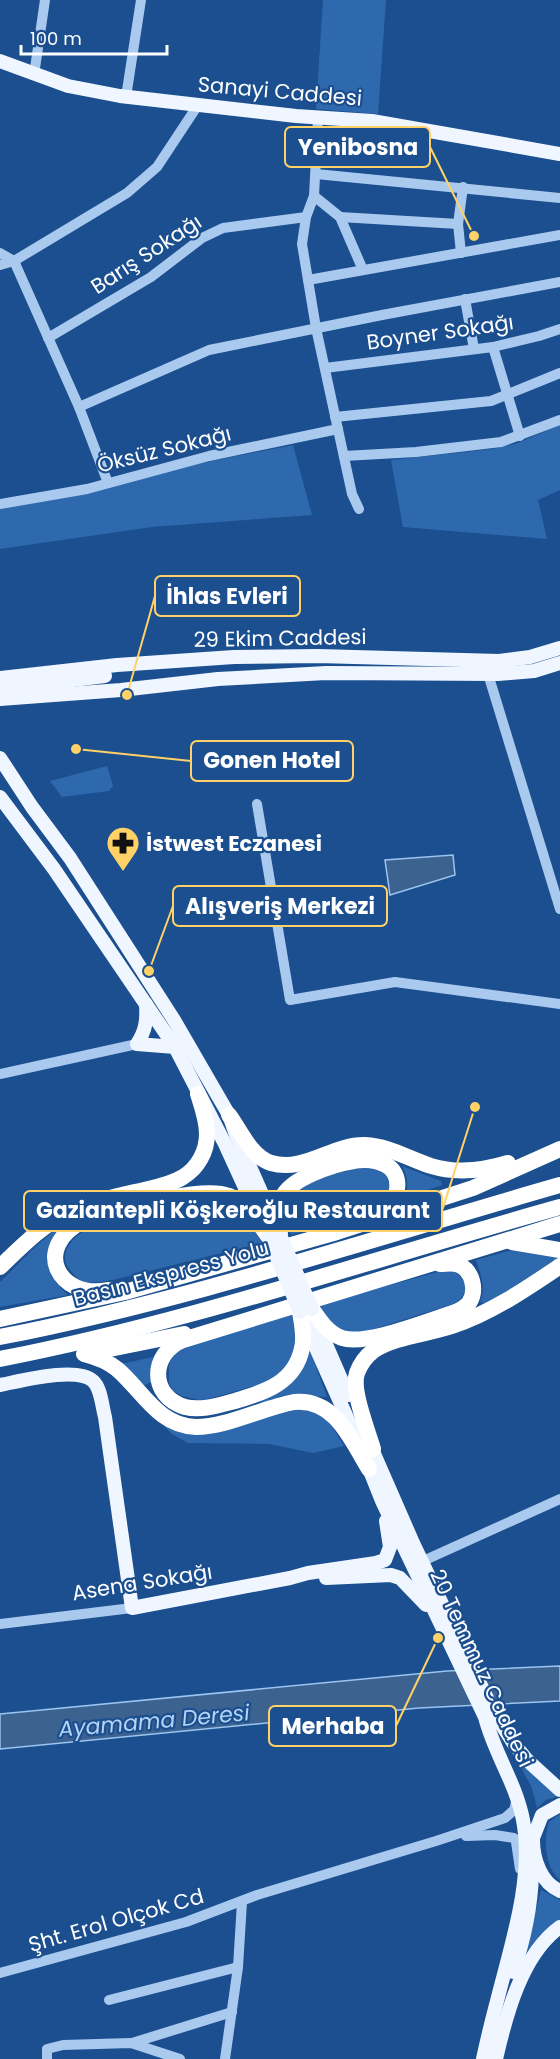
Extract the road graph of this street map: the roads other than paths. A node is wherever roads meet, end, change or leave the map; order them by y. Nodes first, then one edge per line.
1 (45, 0) edge
2 (141, 0) edge
3 (0, 61) edge
4 (34, 75) junction
5 (126, 97) junction
6 (198, 105) junction
7 (318, 118) junction
8 (560, 154) edge
9 (316, 174) junction
10 (463, 187) junction
11 (314, 196) junction
12 (560, 198) edge
13 (306, 217) junction
14 (340, 217) junction
15 (458, 224) junction
16 (560, 235) edge
17 (0, 253) edge
18 (461, 253) junction
19 (14, 261) junction
20 (0, 265) edge
21 (363, 270) junction
22 (308, 280) junction
23 (560, 282) edge
24 (465, 299) junction
25 (316, 328) junction
26 (560, 329) edge
27 (48, 338) junction
28 (494, 347) junction
29 (474, 349) junction
30 (325, 368) junction
31 (560, 373) edge
32 (508, 394) junction
33 (79, 407) junction
34 (335, 417) junction
35 (560, 420) edge
36 (338, 429) junction
37 (520, 436) junction
38 (344, 456) junction
39 (108, 483) junction
40 (0, 504) edge
41 (359, 509) dead end
42 (560, 648) edge
43 (193, 660) junction
44 (560, 663) edge
45 (488, 674) junction
46 (0, 678) edge
47 (0, 689) edge
48 (0, 699) edge
49 (0, 758) edge
50 (0, 772) edge
51 (0, 798) edge
52 (257, 804) dead end
53 (96, 897) junction
54 (560, 909) edge
55 (146, 1002) junction
56 (560, 1004) edge
57 (137, 1044) junction
58 (175, 1047) junction
59 (0, 1074) edge
60 (198, 1094) junction
61 (229, 1115) junction
62 (560, 1147) edge
63 (560, 1185) edge
64 (560, 1207) edge
65 (560, 1224) edge
66 (337, 1232) junction
67 (274, 1236) junction
68 (505, 1241) junction
69 (560, 1250) edge
70 (560, 1266) edge
71 (0, 1268) edge
72 (418, 1268) junction
73 (159, 1282) junction
74 (306, 1310) junction
75 (0, 1319) edge
76 (217, 1328) junction
77 (0, 1337) edge
78 (84, 1354) junction
79 (0, 1359) edge
80 (0, 1369) edge
81 (0, 1385) edge
82 (373, 1449) junction
83 (369, 1469) junction
84 (560, 1499) edge
85 (382, 1501) junction
86 (423, 1562) junction
87 (291, 1578) junction
88 (132, 1608) junction
89 (435, 1614) junction
90 (0, 1624) edge
91 (452, 1635) junction
92 (490, 1716) junction
93 (560, 1790) edge
94 (517, 1794) junction
95 (560, 1805) edge
96 (436, 1841) junction
97 (533, 1845) junction
98 (523, 1887) junction
99 (560, 1891) edge
100 (242, 1902) junction
101 (560, 1927) edge
102 (238, 1967) junction
103 (0, 1973) edge
104 (109, 2000) dead end
105 (232, 2012) junction
106 (131, 2043) junction
107 (46, 2059) edge
108 (180, 2059) edge
109 (225, 2059) edge
110 (483, 2059) edge
111 (496, 2059) edge

1 - 4 street
2 - 5 street
3 - 4 main road, Sanayi Caddesi
4 - 5 main road, Sanayi Caddesi
5 - 6 main road, Sanayi Caddesi
6 - 7 main road, Sanayi Caddesi
6 - 19 street
7 - 8 main road, Sanayi Caddesi
7 - 9 street
9 - 10 street
9 - 11 street
10 - 12 street
10 - 15 street
11 - 13 street
11 - 14 street
13 - 22 street
13 - 27 street, Barış Sokağı
14 - 15 street
14 - 21 street
15 - 18 street
16 - 18 street
17 - 19 street
18 - 21 street
19 - 20 street
19 - 27 street
21 - 22 street
22 - 25 street
23 - 24 street
24 - 25 street
24 - 29 street
25 - 30 street
25 - 33 street
26 - 28 street, Boyner Sokağı
27 - 33 street
28 - 29 street, Boyner Sokağı
28 - 32 street
29 - 30 street, Boyner Sokağı
30 - 34 street
31 - 32 street
32 - 34 street
32 - 37 street
33 - 39 street
34 - 36 street
35 - 37 street
36 - 38 street
36 - 39 street, Öksüz Sokağı
37 - 38 street
38 - 41 street
39 - 40 street, Öksüz Sokağı
42 - 43 main road, 29 Ekim Caddesi
43 - 46 main road, 29 Ekim Caddesi
43 - 47 main road
44 - 45 main road, 29 Ekim Caddesi
45 - 48 main road, 29 Ekim Caddesi
45 - 54 street
49 - 53 main road
50 - 53 main road
51 - 55 main road
52 - 56 street
53 - 61 main road
55 - 57 main road
55 - 58 main road
57 - 58 main road
57 - 59 street
58 - 60 main road
60 - 67 main road
60 - 71 highway
61 - 62 highway
61 - 67 main road
62 - 66 highway
63 - 77 highway, Basın Ekspress Yolu
64 - 79 highway, Basın Ekspress Yolu
65 - 68 highway
66 - 67 highway
66 - 73 highway
67 - 73 highway
67 - 74 main road, bridge
68 - 69 highway
68 - 72 highway
70 - 82 highway
72 - 74 highway
72 - 76 highway
73 - 75 highway
74 - 76 highway
74 - 82 main road
74 - 83 main road, 20 Temmuz Caddesi
76 - 78 highway
78 - 80 highway
78 - 83 highway
81 - 88 main road
82 - 86 main road
83 - 85 main road, 20 Temmuz Caddesi
84 - 86 street
85 - 87 main road
85 - 89 main road, 20 Temmuz Caddesi
86 - 91 main road
87 - 88 main road, Asena Sokağı
87 - 89 main road
88 - 90 street, Asena Sokağı
89 - 91 main road, 20 Temmuz Caddesi
91 - 92 main road
92 - 93 main road
92 - 94 main road, 20 Temmuz Caddesi
92 - 97 main road
94 - 96 street
94 - 98 main road, 20 Temmuz Caddesi
95 - 97 main road
96 - 98 street
96 - 100 street, Şht. Erol Olçok Cd
97 - 99 main road
97 - 110 main road
98 - 110 main road, 20 Temmuz Caddesi
100 - 102 street
100 - 103 street, Şht. Erol Olçok Cd
101 - 111 main road
102 - 104 street
102 - 105 street
105 - 106 street
105 - 109 street
106 - 107 street
106 - 108 street

